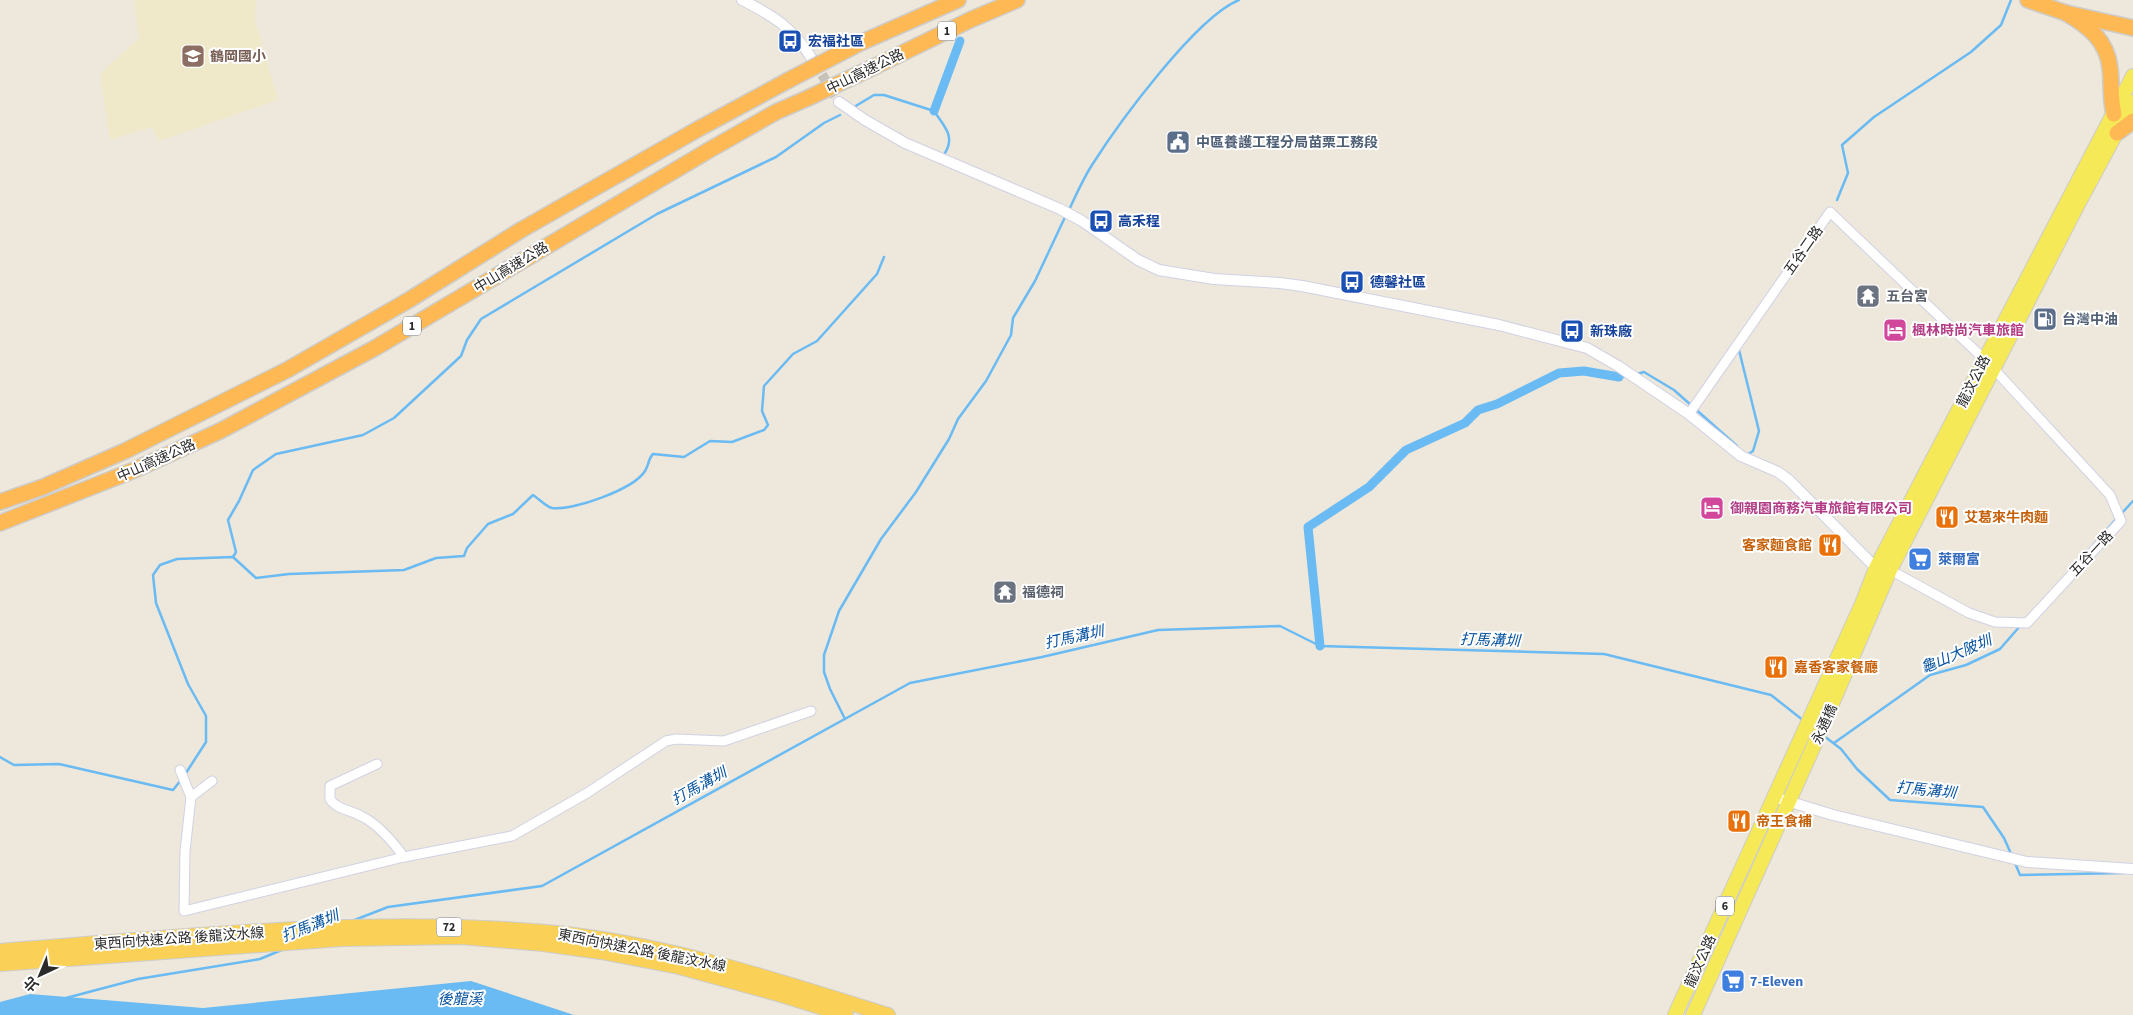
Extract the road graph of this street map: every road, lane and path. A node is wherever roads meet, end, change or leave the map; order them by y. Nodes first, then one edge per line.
1 (742, 0) edge
2 (958, 0) edge
3 (1018, 0) edge
4 (2028, 0) edge
5 (2066, 13) junction
6 (2133, 28) edge
7 (812, 59) tunnel mouth
8 (2133, 76) edge
9 (838, 102) tunnel mouth
10 (2133, 102) edge
11 (2114, 114) junction
12 (2133, 121) edge
13 (2117, 134) junction
14 (1988, 364) junction
15 (1690, 412) junction
16 (0, 502) edge
17 (0, 523) edge
18 (1876, 568) junction
19 (1890, 570) junction
20 (1822, 691) joint
21 (1835, 698) joint
22 (811, 711) dead end
23 (377, 764) dead end
24 (180, 770) dead end
25 (212, 781) dead end
26 (191, 797) junction
27 (1774, 797) junction
28 (1788, 802) junction
29 (404, 857) junction
30 (2133, 869) edge
31 (0, 951) edge
32 (0, 964) edge
33 (846, 1015) edge
34 (888, 1015) edge
35 (1675, 1015) edge
36 (1693, 1015) edge

1 - 7 street
2 - 16 highway, 中山高速公路 / 1, bridge
3 - 17 highway, 中山高速公路 / 1, bridge
4 - 5 highway
5 - 6 highway
5 - 11 highway
8 - 11 main road, 龍汶公路 / 6
9 - 15 street
10 - 13 main road, 龍汶公路 / 6
11 - 14 main road, 龍汶公路 / 6
12 - 13 highway
13 - 14 main road, 龍汶公路 / 6
14 - 15 street, 五谷二路
14 - 18 main road, 龍汶公路 / 6
14 - 19 main road, 龍汶公路 / 6
14 - 19 street, 五谷一路
15 - 18 street
18 - 19 main road
18 - 20 main road, 龍汶公路 / 6
19 - 21 main road, 龍汶公路 / 6
20 - 27 main road, 永通橋 / 6
21 - 28 main road, 永通橋 / 6
22 - 29 street
23 - 29 street
24 - 26 street
25 - 26 street
26 - 29 street
27 - 28 street
27 - 35 main road, 龍汶公路 / 6
28 - 30 street
28 - 36 main road, 龍汶公路 / 6
31 - 34 highway, 東西向快速公路 後龍汶水線 / 72
32 - 33 highway, 東西向快速公路 後龍汶水線 / 72

